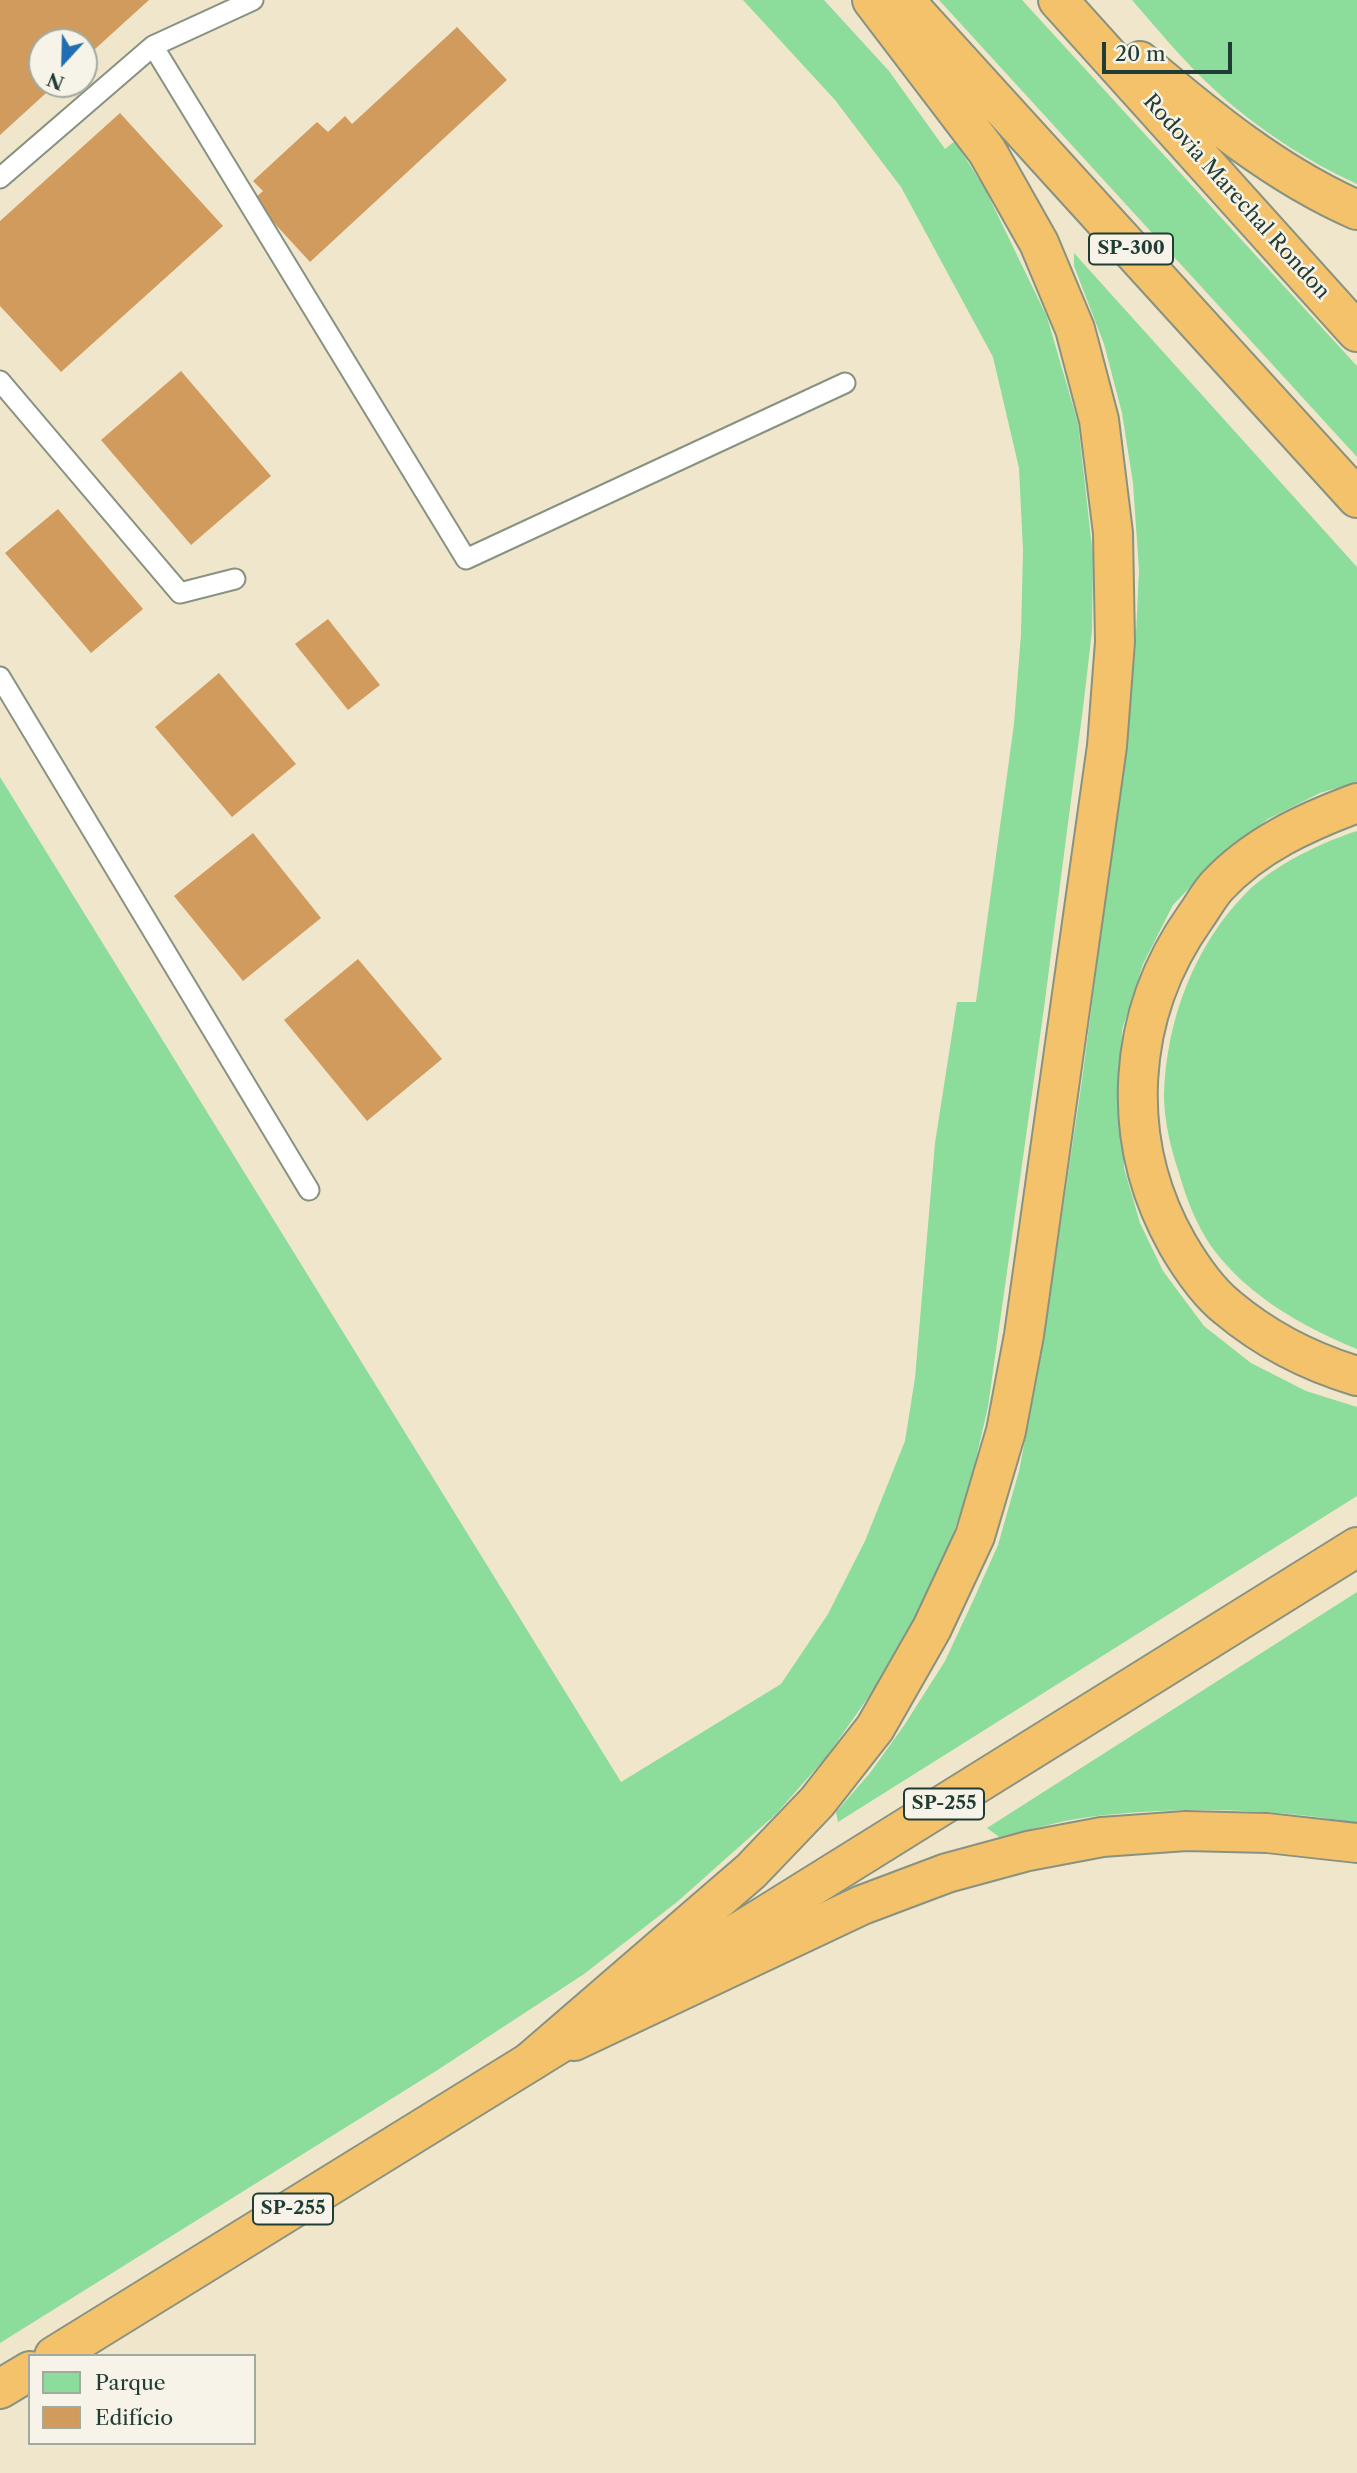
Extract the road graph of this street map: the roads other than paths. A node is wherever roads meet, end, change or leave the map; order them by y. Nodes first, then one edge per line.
1 (253, 0) edge
2 (872, 0) edge
3 (904, 0) edge
4 (1058, 0) edge
5 (1073, 0) edge
6 (153, 46) junction
7 (0, 178) edge
8 (1357, 210) edge
9 (1357, 332) edge
10 (0, 381) edge
11 (845, 383) dead end
12 (1357, 498) edge
13 (234, 579) dead end
14 (0, 677) edge
15 (1357, 803) edge
16 (309, 1190) dead end
17 (1357, 1376) edge
18 (1357, 1547) edge
19 (1357, 1843) edge
20 (531, 2061) junction
21 (57, 2354) edge
22 (28, 2372) edge
23 (0, 2389) edge

1 - 6 lane
2 - 20 highway
3 - 12 highway, SP-300
4 - 9 highway, Rodovia Marechal Rondon
5 - 8 highway
6 - 7 lane
6 - 11 lane
10 - 13 lane
14 - 16 lane
15 - 17 highway
18 - 20 highway, SP-255
19 - 20 highway
20 - 21 highway, SP-255
22 - 23 highway

